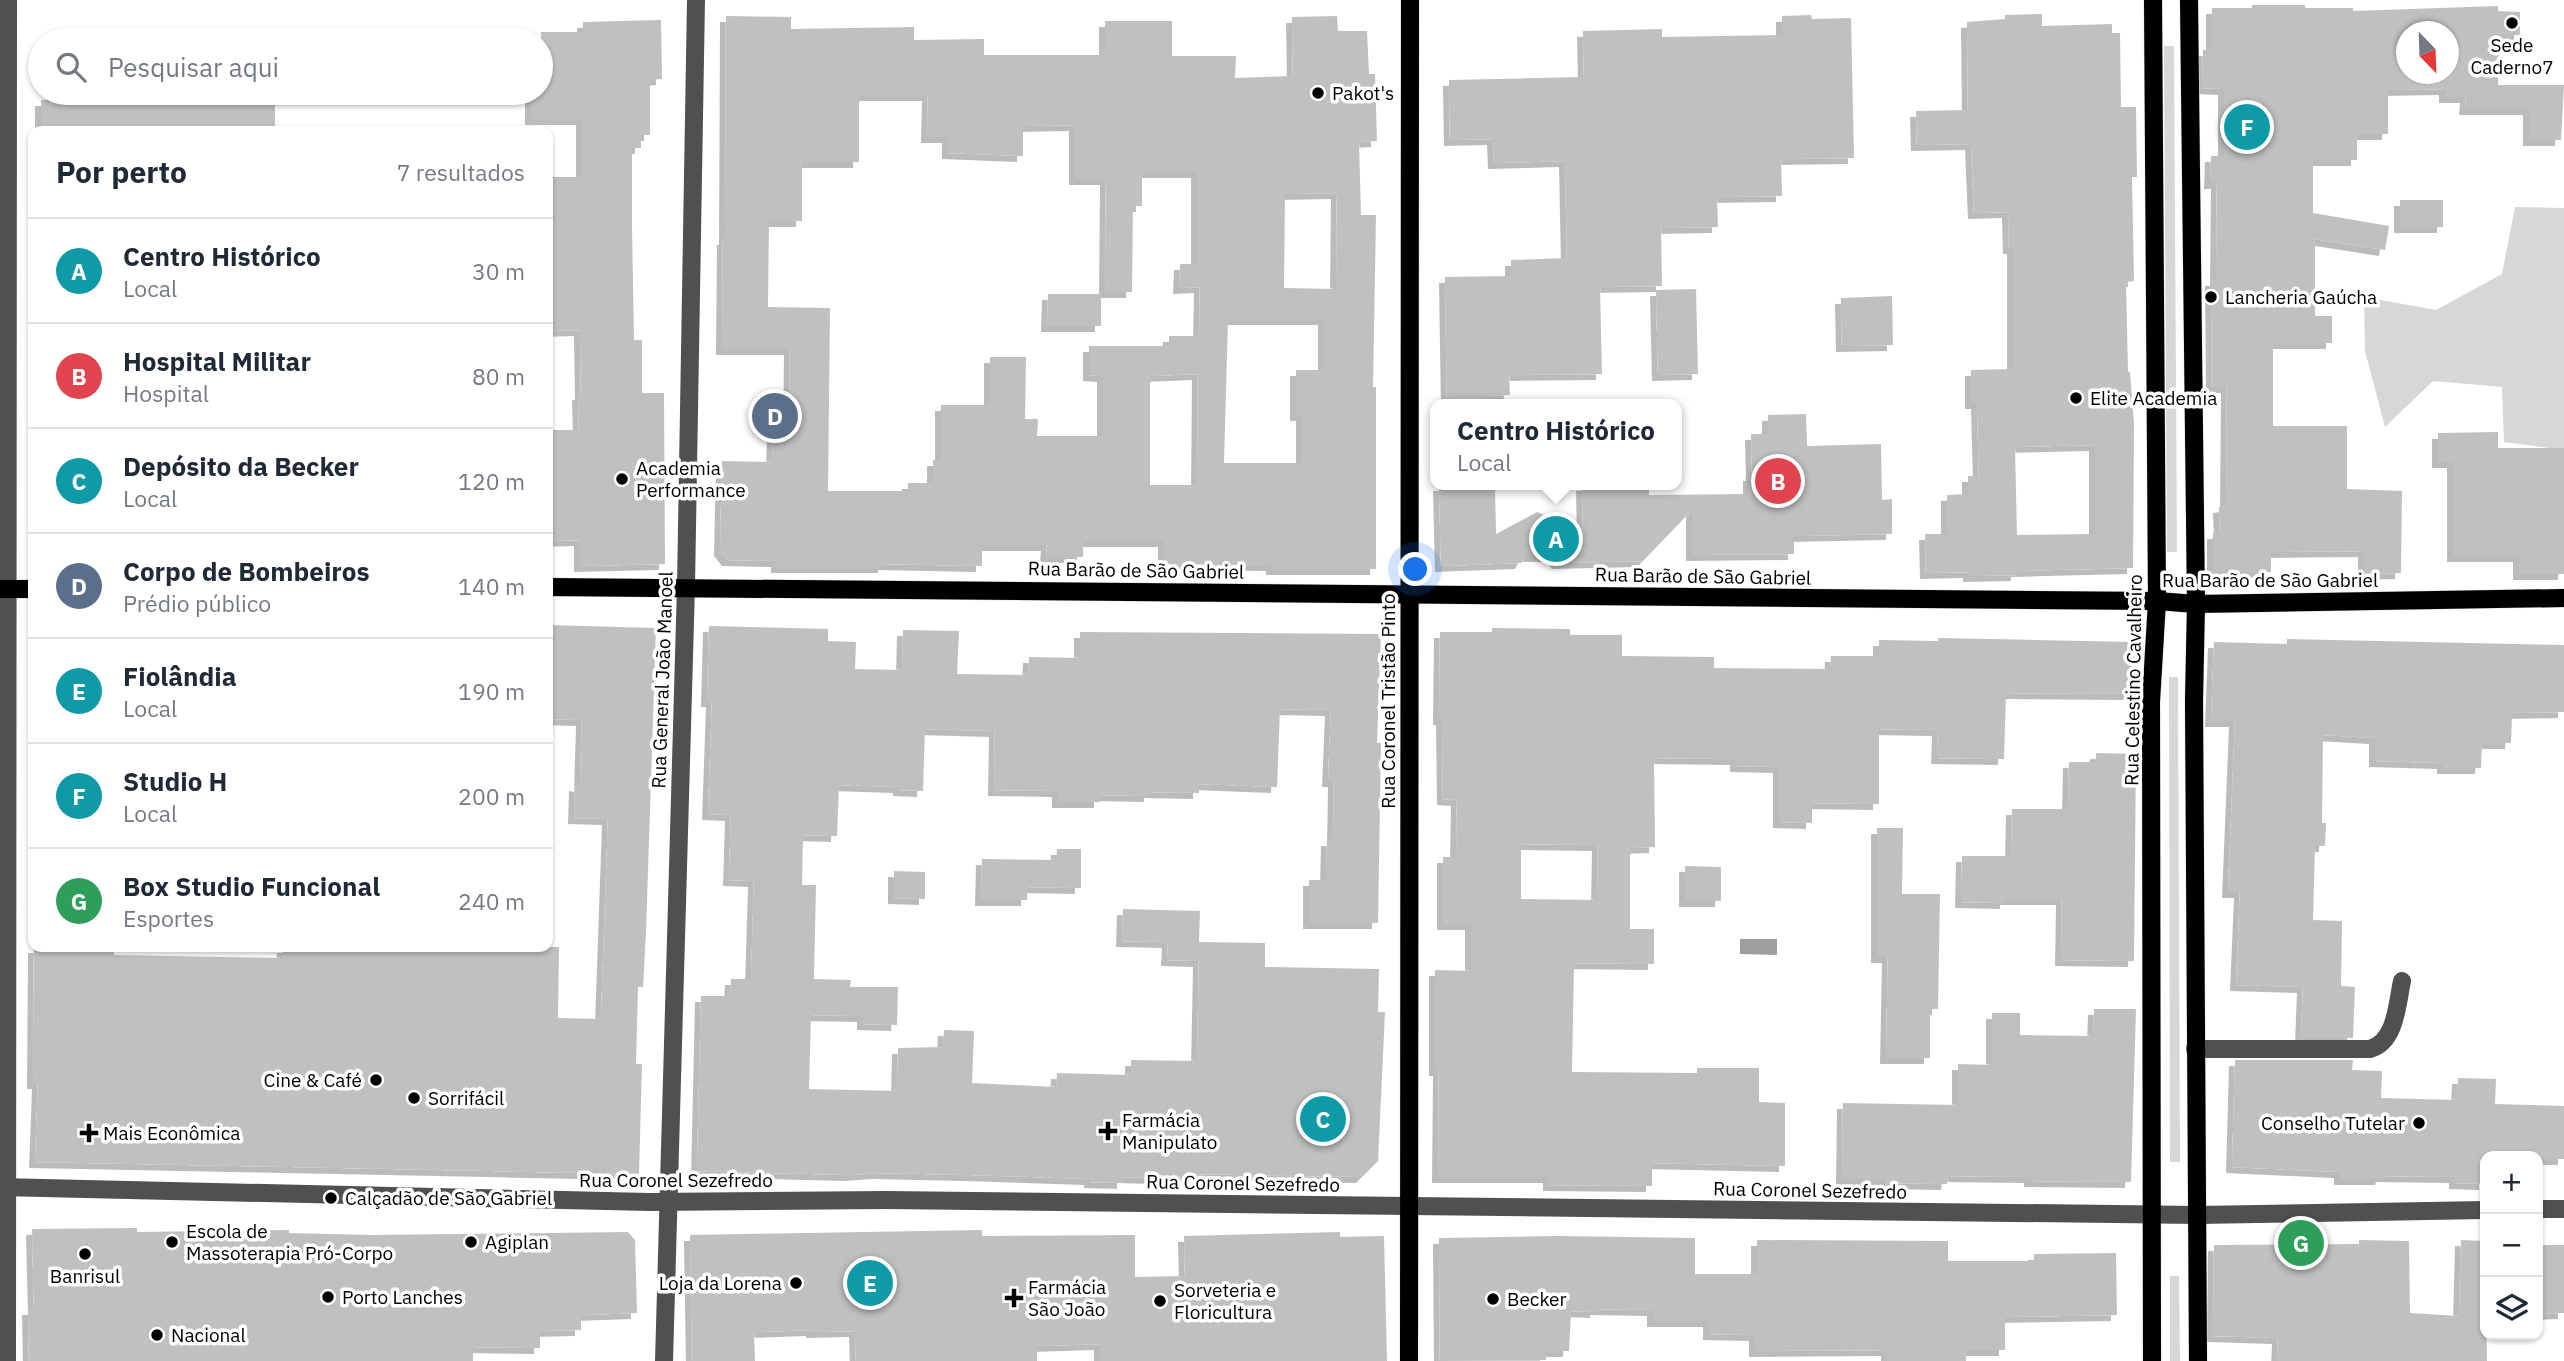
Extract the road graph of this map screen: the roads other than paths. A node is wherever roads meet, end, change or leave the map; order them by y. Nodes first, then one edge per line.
1 (8, 0) edge
2 (696, 0) edge
3 (1410, 0) edge
4 (2153, 0) edge
5 (2189, 0) edge
6 (686, 586) junction
7 (553, 587) edge
8 (5, 589) edge
9 (28, 589) edge
10 (1409, 594) junction
11 (2564, 598) edge
12 (2157, 601) junction
13 (2196, 604) junction
14 (2402, 981) dead end
15 (2195, 1049) junction
16 (4, 1187) edge
17 (669, 1202) junction
18 (1408, 1206) junction
19 (2543, 1209) edge
20 (2564, 1209) edge
21 (2480, 1210) edge
22 (2152, 1215) junction
23 (2197, 1215) junction
24 (4, 1279) edge
25 (7, 1361) edge
26 (664, 1361) edge
27 (1409, 1361) edge
28 (2152, 1361) edge
29 (2198, 1361) edge

1 - 8 street
2 - 6 street, Rua General João Manoel
3 - 10 main road, Rua Coronel Tristão Pinto
4 - 12 main road, Rua Celestino Cavalheiro
5 - 13 main road
6 - 7 main road, Rua Barão de São Gabriel
6 - 10 main road, Rua Barão de São Gabriel
6 - 17 street, Rua General João Manoel
8 - 9 main road
8 - 16 street
10 - 12 main road, Rua Barão de São Gabriel
10 - 18 main road, Rua Coronel Tristão Pinto
11 - 13 main road, Rua Barão de São Gabriel
12 - 13 main road, Rua Barão de São Gabriel
12 - 22 main road, Rua Celestino Cavalheiro
13 - 15 main road
14 - 15 street
15 - 23 main road
16 - 17 street, Rua Coronel Sezefredo
16 - 24 street
17 - 18 street, Rua Coronel Sezefredo
17 - 26 street, Rua General João Manoel
18 - 22 street, Rua Coronel Sezefredo
18 - 27 main road, Rua Coronel Tristão Pinto
19 - 20 street
21 - 23 street, Rua Coronel Sezefredo
22 - 23 street, Rua Coronel Sezefredo
22 - 28 main road, Rua Celestino Cavalheiro
23 - 29 main road
24 - 25 street

